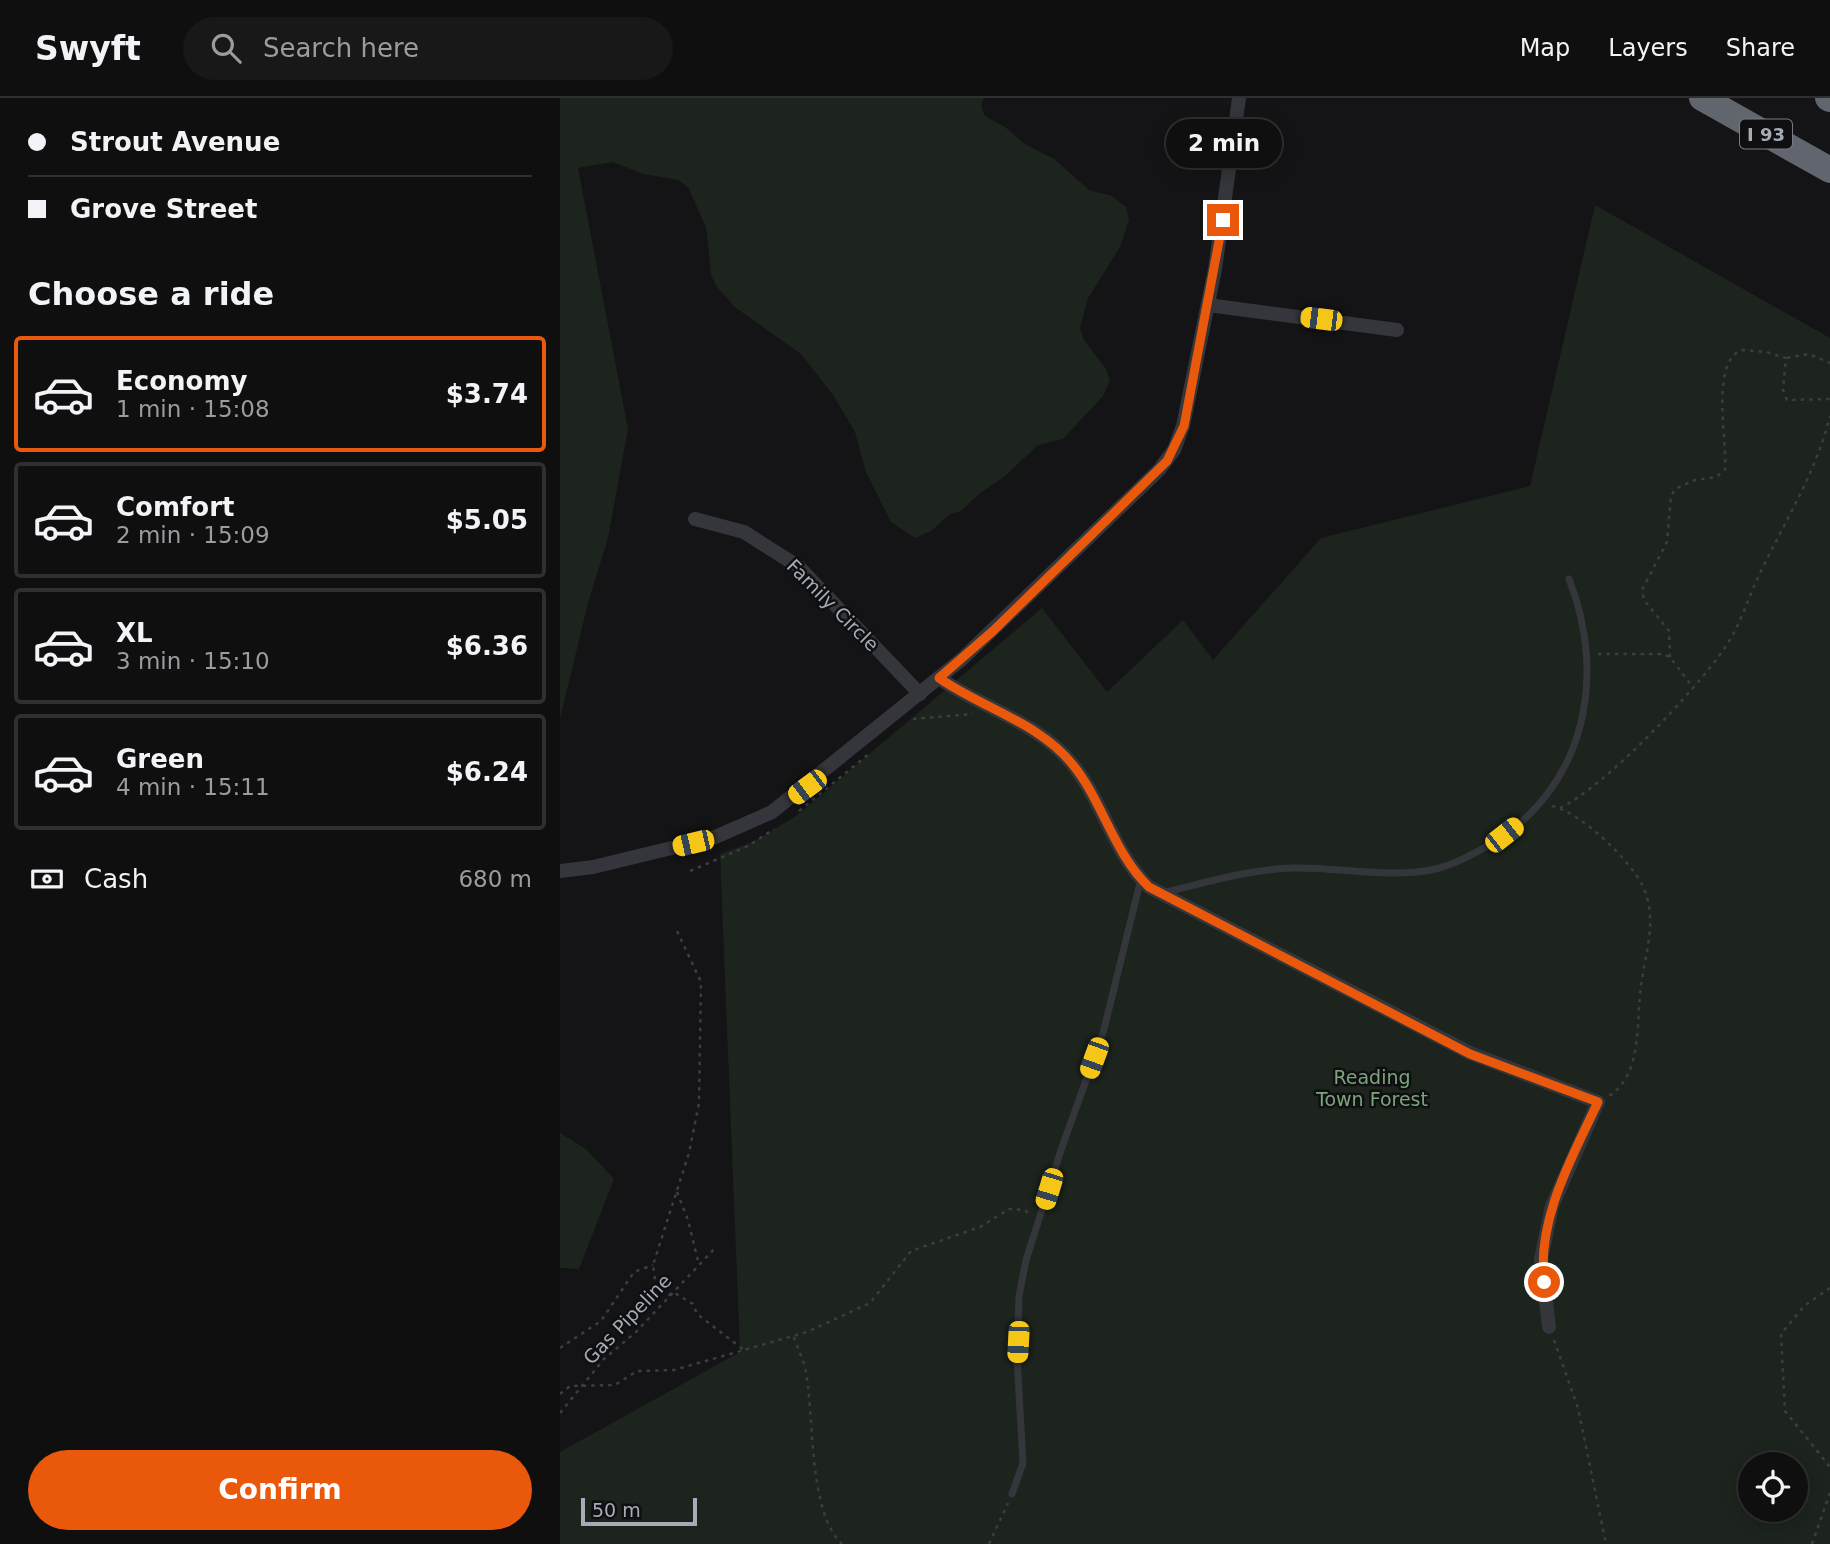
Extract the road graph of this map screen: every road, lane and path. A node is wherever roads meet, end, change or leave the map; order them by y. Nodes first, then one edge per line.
1 (1239, 98) edge
2 (1702, 98) edge
3 (1830, 170) edge
4 (1208, 304) junction
5 (1397, 330) dead end
6 (1786, 358) junction
7 (1830, 363) edge
8 (1830, 398) edge
9 (1830, 416) edge
10 (695, 519) dead end
11 (1569, 579) dead end
12 (1587, 655) junction
13 (1670, 657) junction
14 (939, 678) junction
15 (1692, 686) junction
16 (920, 694) junction
17 (995, 711) junction
18 (907, 720) dead end
19 (878, 747) dead end
20 (1542, 804) junction
21 (1560, 807) junction
22 (789, 818) dead end
23 (779, 825) dead end
24 (560, 871) edge
25 (690, 871) dead end
26 (1141, 879) junction
27 (1162, 893) junction
28 (677, 931) dead end
29 (1598, 1102) junction
30 (677, 1192) junction
31 (1038, 1222) junction
32 (716, 1247) dead end
33 (653, 1265) junction
34 (699, 1265) junction
35 (1830, 1288) edge
36 (673, 1292) junction
37 (669, 1295) junction
38 (1549, 1327) joint
39 (794, 1337) junction
40 (560, 1348) edge
41 (744, 1350) junction
42 (583, 1387) junction
43 (560, 1394) edge
44 (560, 1413) edge
45 (1830, 1467) edge
46 (1830, 1493) edge
47 (1012, 1494) joint
48 (842, 1544) edge
49 (989, 1544) edge
50 (1606, 1544) edge
51 (1812, 1544) edge

1 - 4 street
2 - 3 highway, I 93
4 - 5 street
4 - 14 street
6 - 7 path
6 - 8 path
6 - 13 path
9 - 15 path
10 - 16 street, Family Circle
11 - 12 lane
12 - 13 path
12 - 20 lane
13 - 15 path
14 - 16 street
14 - 17 street
15 - 21 path
16 - 24 street
17 - 18 path
17 - 26 street
19 - 22 path
20 - 21 path
20 - 27 lane
21 - 29 path
23 - 25 path
26 - 27 street
26 - 31 lane
27 - 29 street
28 - 30 path
29 - 38 street
30 - 33 path
30 - 34 path
31 - 39 path
31 - 47 lane
32 - 34 path, Gas Pipeline
33 - 37 path
33 - 40 path
34 - 36 path, Gas Pipeline
35 - 45 path
36 - 37 path, Gas Pipeline
36 - 41 path
37 - 42 path, Gas Pipeline
38 - 50 path
39 - 41 path
39 - 48 path
41 - 42 path
42 - 43 path
42 - 44 path, Gas Pipeline
46 - 51 path
47 - 49 path

